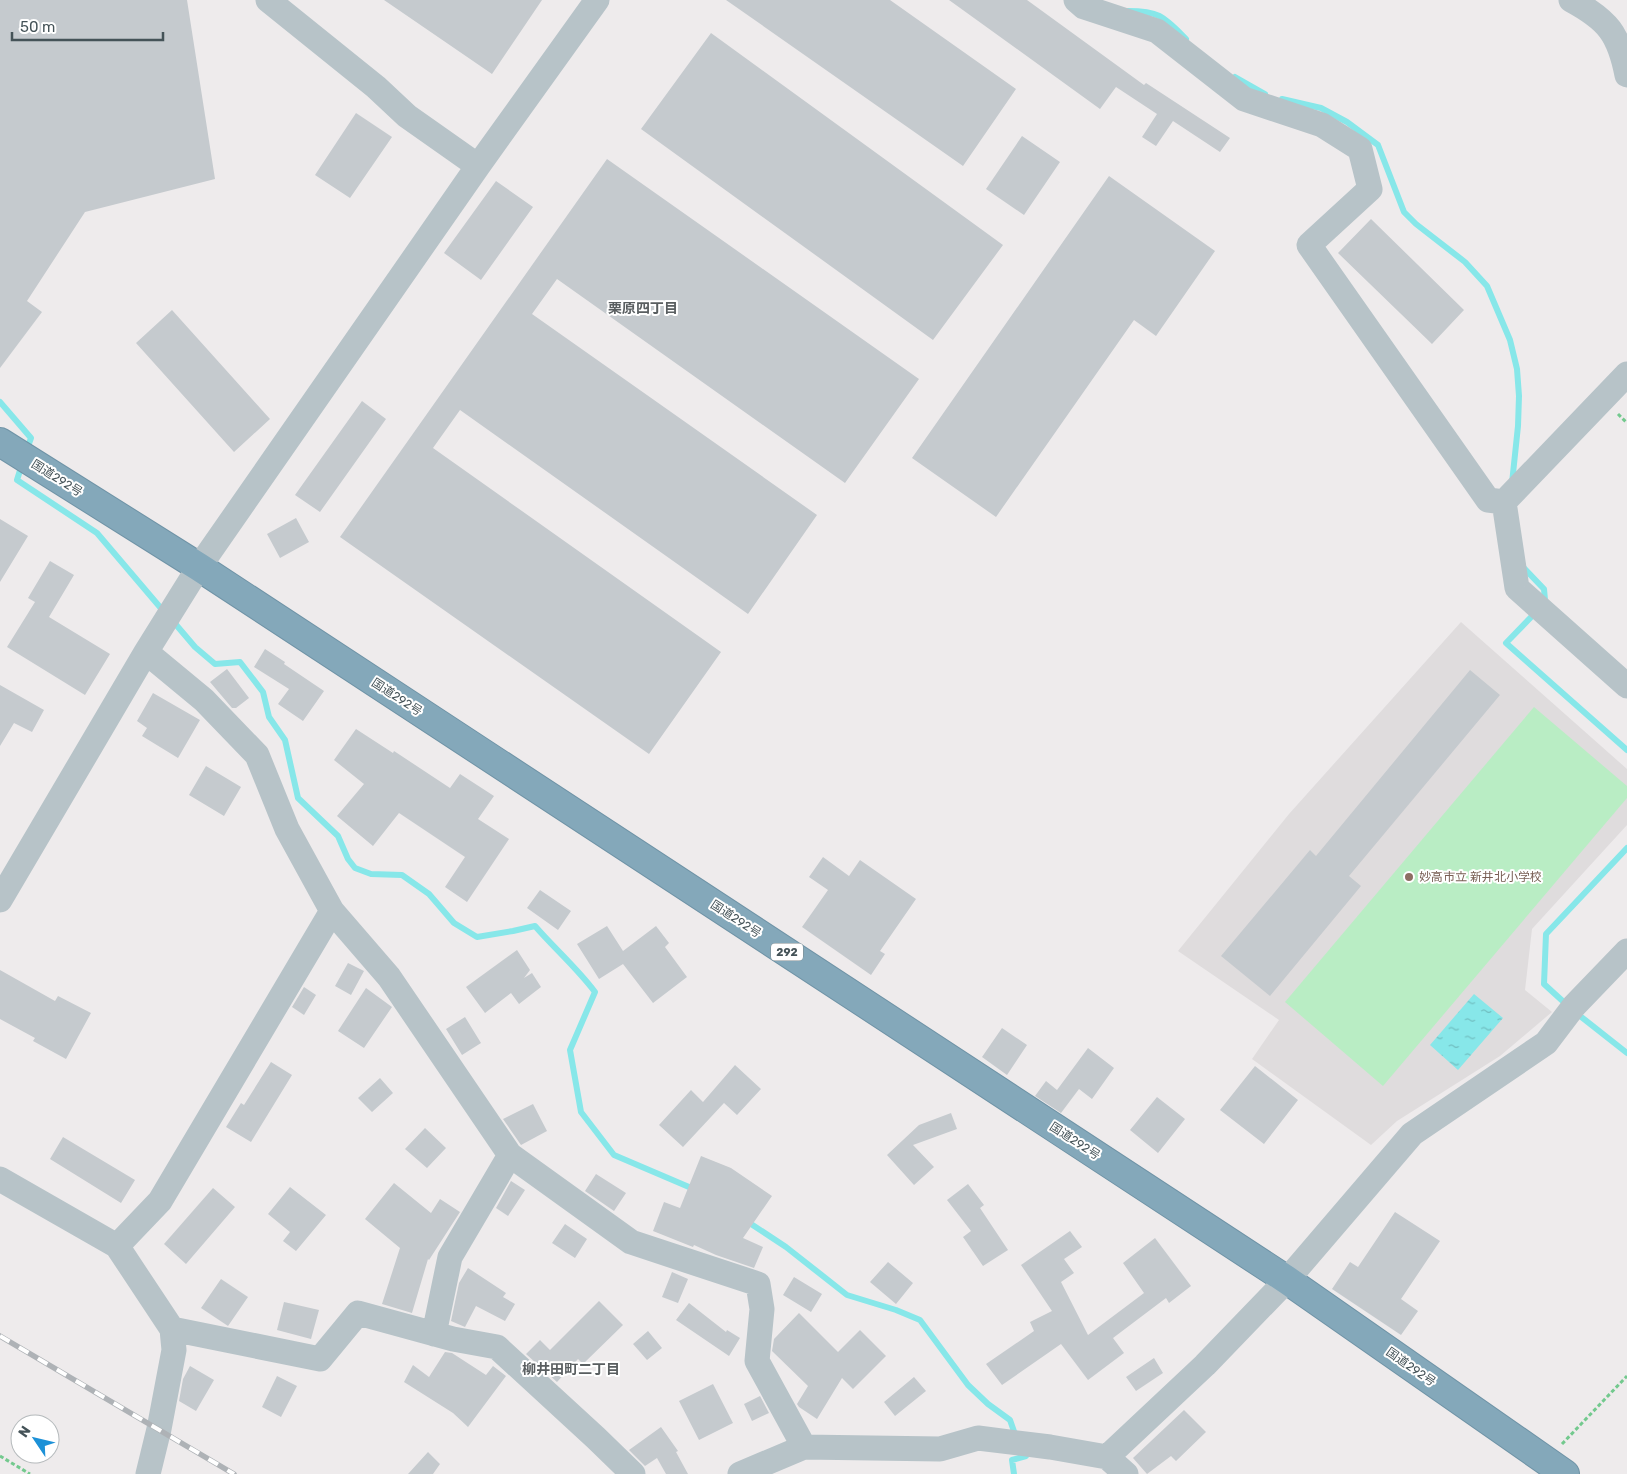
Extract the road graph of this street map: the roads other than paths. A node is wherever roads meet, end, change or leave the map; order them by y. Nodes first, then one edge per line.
1 (268, 0) edge
2 (597, 0) edge
3 (1076, 0) edge
4 (1571, 0) edge
5 (1627, 75) edge
6 (478, 166) junction
7 (1627, 374) edge
8 (0, 442) edge
9 (1504, 502) junction
10 (199, 568) junction
11 (146, 652) junction
12 (1627, 686) edge
13 (3, 888) edge
14 (332, 911) junction
15 (1627, 950) edge
16 (510, 1155) junction
17 (0, 1178) edge
18 (117, 1246) junction
19 (1287, 1280) junction
20 (172, 1329) junction
21 (434, 1334) junction
22 (804, 1447) junction
23 (1107, 1457) junction
24 (148, 1474) edge
25 (633, 1474) edge
26 (740, 1474) edge
27 (1126, 1474) edge
28 (1563, 1474) edge

1 - 6 street
2 - 6 street
3 - 9 street
4 - 5 street
6 - 10 street
7 - 9 street
8 - 10 highway, 国道292号 / 292
9 - 12 street
10 - 11 street
10 - 19 highway, 国道292号 / 292
11 - 13 street
11 - 14 street
14 - 16 street
14 - 18 street
15 - 19 street
16 - 21 street
16 - 22 street
17 - 18 street
18 - 20 street
19 - 23 street
19 - 28 highway, 国道292号 / 292
20 - 21 street
20 - 24 street
21 - 25 street
22 - 23 street
22 - 26 street
23 - 27 street

